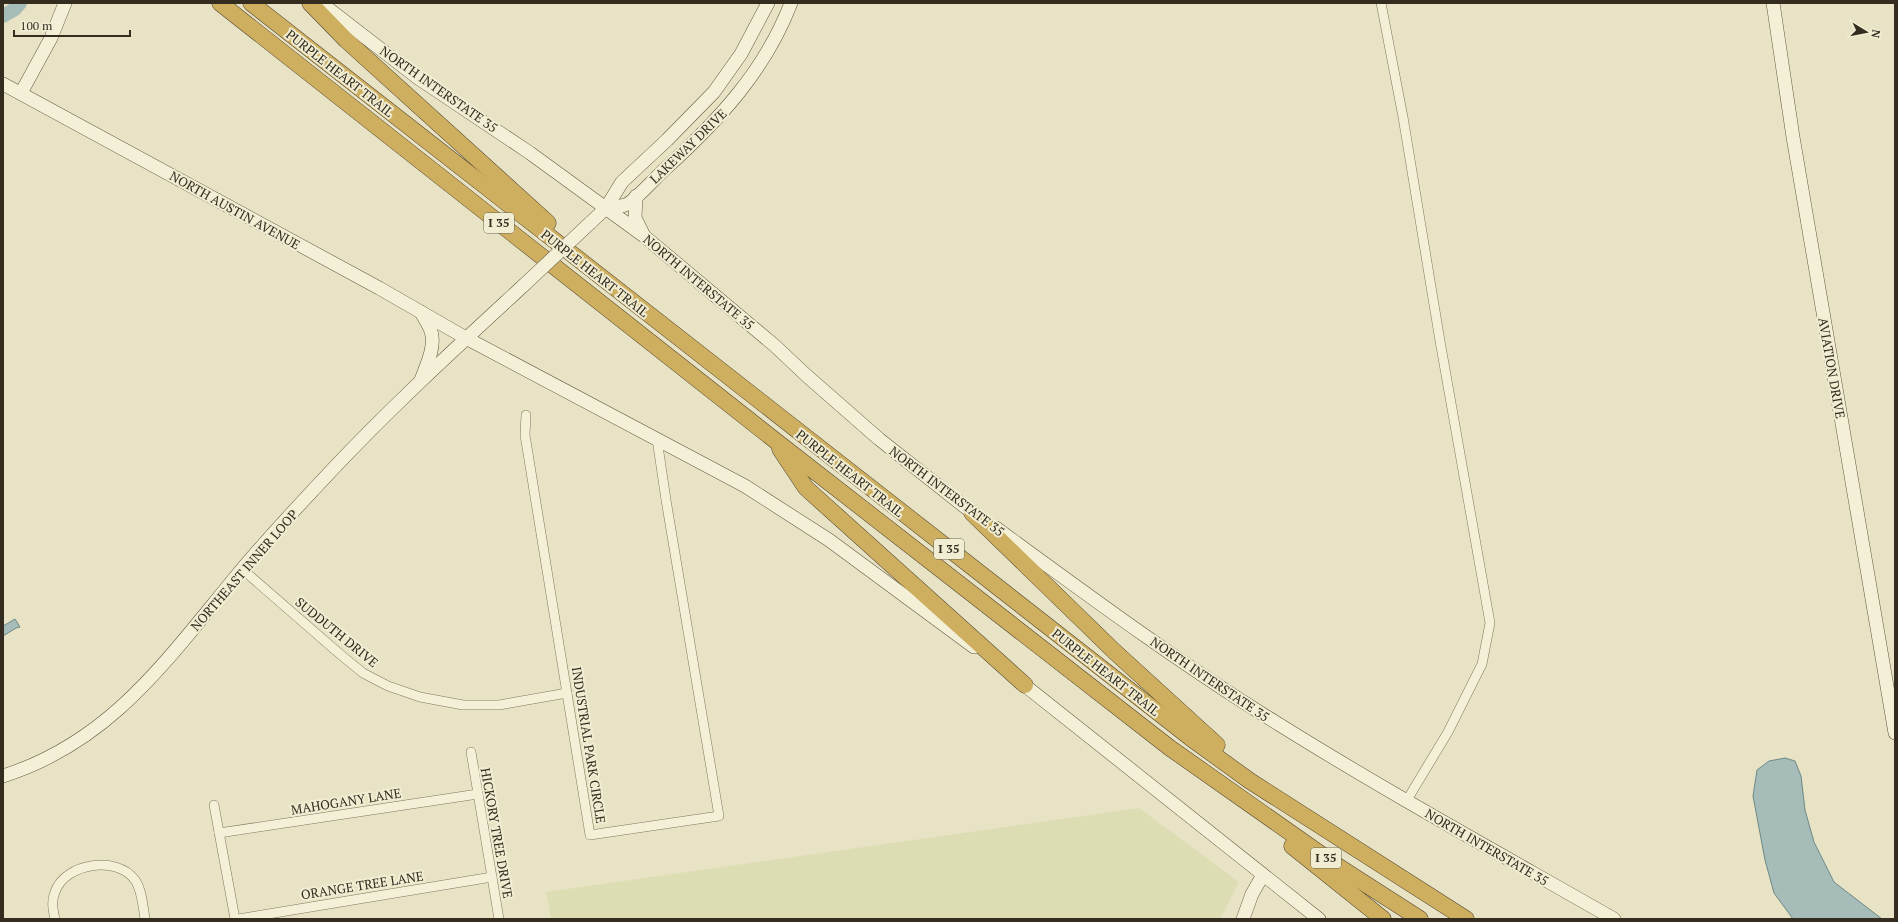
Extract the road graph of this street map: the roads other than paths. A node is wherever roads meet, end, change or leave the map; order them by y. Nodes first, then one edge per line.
1 (65, 3) edge
2 (220, 3) edge
3 (251, 3) edge
4 (310, 3) edge
5 (321, 3) edge
6 (768, 3) edge
7 (791, 3) edge
8 (1381, 3) edge
9 (1773, 3) edge
10 (3, 84) edge
11 (20, 93) junction
12 (636, 196) junction
13 (606, 208) junction
14 (644, 236) junction
15 (599, 276) junction
16 (421, 312) junction
17 (466, 338) junction
18 (420, 381) junction
19 (526, 415) dead end
20 (658, 438) junction
21 (772, 438) junction
22 (972, 513) junction
23 (242, 569) junction
24 (1025, 685) junction
25 (567, 693) junction
26 (1895, 732) edge
27 (471, 752) dead end
28 (3, 776) edge
29 (478, 794) junction
30 (1234, 794) junction
31 (1406, 800) junction
32 (214, 805) dead end
33 (1304, 814) junction
34 (219, 833) junction
35 (1264, 875) junction
36 (492, 877) junction
37 (55, 919) edge
38 (145, 919) edge
39 (234, 919) edge
40 (238, 919) edge
41 (499, 919) edge
42 (1243, 919) edge
43 (1319, 919) edge
44 (1383, 919) edge
45 (1420, 919) edge
46 (1466, 919) edge
47 (1614, 919) edge

1 - 11 main road
2 - 21 highway, PURPLE HEART TRAIL / I 35
3 - 15 highway, PURPLE HEART TRAIL / I 35
4 - 15 highway
5 - 13 main road, NORTH INTERSTATE 35
6 - 13 main road, LAKEWAY DRIVE
7 - 12 main road, LAKEWAY DRIVE
8 - 31 street
9 - 26 main road, AVIATION DRIVE
10 - 11 main road, NORTH AUSTIN AVENUE
11 - 16 main road, NORTH AUSTIN AVENUE
12 - 13 main road, LAKEWAY DRIVE
12 - 14 main road
13 - 14 main road, NORTH INTERSTATE 35
13 - 17 main road, LAKEWAY DRIVE, bridge
14 - 22 main road, NORTH INTERSTATE 35
15 - 33 highway, PURPLE HEART TRAIL / I 35
16 - 17 main road, NORTH AUSTIN AVENUE
16 - 18 main road
17 - 18 main road, NORTHEAST INNER LOOP
17 - 20 main road
18 - 23 main road, NORTHEAST INNER LOOP
19 - 25 street, INDUSTRIAL PARK CIRCLE
20 - 24 main road
20 - 25 street, INDUSTRIAL PARK CIRCLE
21 - 24 highway
21 - 30 highway, PURPLE HEART TRAIL / I 35
22 - 31 main road, NORTH INTERSTATE 35
22 - 33 highway
23 - 25 street, SUDDUTH DRIVE
23 - 28 main road, NORTHEAST INNER LOOP
24 - 35 main road
27 - 29 street, HICKORY TREE DRIVE
29 - 34 street, MAHOGANY LANE
29 - 36 street, HICKORY TREE DRIVE
30 - 44 highway
30 - 45 highway, PURPLE HEART TRAIL / I 35
31 - 47 main road, NORTH INTERSTATE 35
32 - 34 street
33 - 46 highway, PURPLE HEART TRAIL / I 35
34 - 39 street
35 - 42 main road
35 - 43 main road
36 - 40 street, ORANGE TREE LANE
36 - 41 street, HICKORY TREE DRIVE
37 - 38 street

